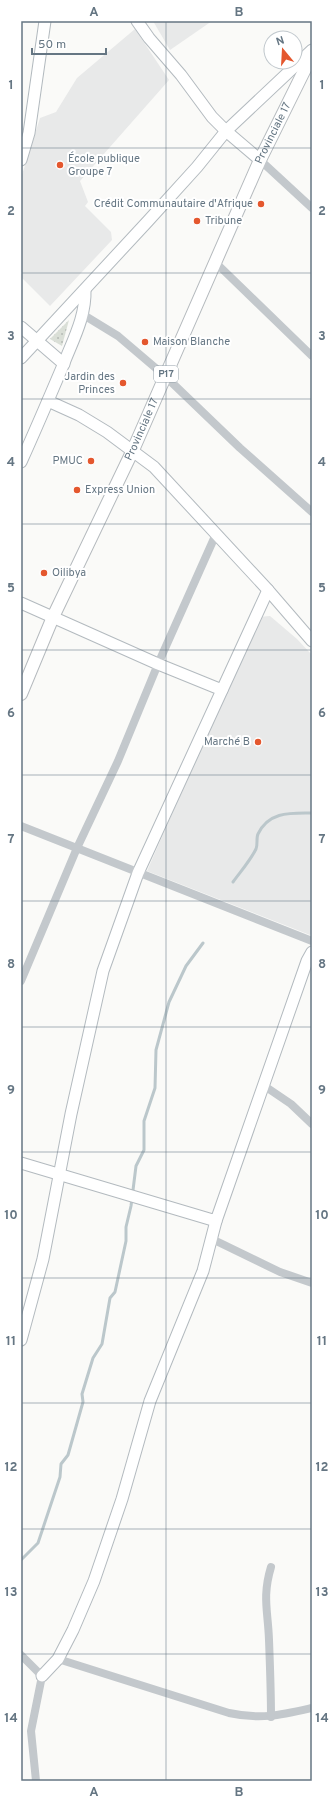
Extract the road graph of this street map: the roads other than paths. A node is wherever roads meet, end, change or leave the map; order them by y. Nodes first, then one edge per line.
1 (45, 21) edge
2 (137, 21) edge
3 (312, 50) edge
4 (312, 55) edge
5 (226, 131) junction
6 (21, 160) edge
7 (260, 160) junction
8 (312, 208) edge
9 (215, 262) junction
10 (84, 290) junction
11 (82, 314) junction
12 (21, 327) edge
13 (37, 340) junction
14 (312, 356) edge
15 (21, 358) edge
16 (64, 364) junction
17 (165, 376) junction
18 (48, 401) junction
19 (133, 450) junction
20 (21, 462) edge
21 (312, 512) edge
22 (216, 534) junction
23 (268, 590) junction
24 (21, 603) edge
25 (53, 617) junction
26 (312, 641) edge
27 (158, 664) junction
28 (222, 690) junction
29 (21, 694) edge
30 (21, 826) edge
31 (77, 848) junction
32 (138, 873) junction
33 (312, 941) edge
34 (312, 952) edge
35 (21, 981) edge
36 (263, 1085) junction
37 (312, 1124) edge
38 (21, 1163) edge
39 (59, 1176) junction
40 (216, 1221) junction
41 (212, 1239) junction
42 (312, 1284) edge
43 (21, 1340) edge
44 (271, 1567) dead end
45 (21, 1655) edge
46 (58, 1659) junction
47 (42, 1676) junction
48 (312, 1708) edge
49 (271, 1717) junction
50 (36, 1781) edge

1 - 6 street
2 - 5 street
3 - 5 street
4 - 7 main road, Provinciale 17 / P17
5 - 7 street
5 - 10 street
7 - 8 street
7 - 9 main road, Provinciale 17 / P17
9 - 14 street
9 - 17 main road, Provinciale 17 / P17
10 - 11 street
10 - 13 street
11 - 16 street
11 - 17 street
12 - 13 street
13 - 15 street
13 - 16 street
16 - 18 street
17 - 19 main road, Provinciale 17 / P17
17 - 21 street
18 - 19 street
18 - 20 street
19 - 22 street
19 - 25 main road, Provinciale 17 / P17
22 - 23 street
22 - 27 street
23 - 26 street
23 - 28 street
24 - 25 street
25 - 27 street
25 - 29 main road, Provinciale 17 / P17
27 - 28 street
27 - 31 street
28 - 32 street
30 - 31 street
31 - 32 street
31 - 35 street
32 - 33 street
32 - 39 street
34 - 36 street
36 - 37 street
36 - 40 street
38 - 39 street
39 - 40 street
39 - 43 street
40 - 41 street
41 - 42 street
41 - 46 street
44 - 49 street
45 - 47 street
46 - 47 street
46 - 49 street
47 - 50 street
48 - 49 street

